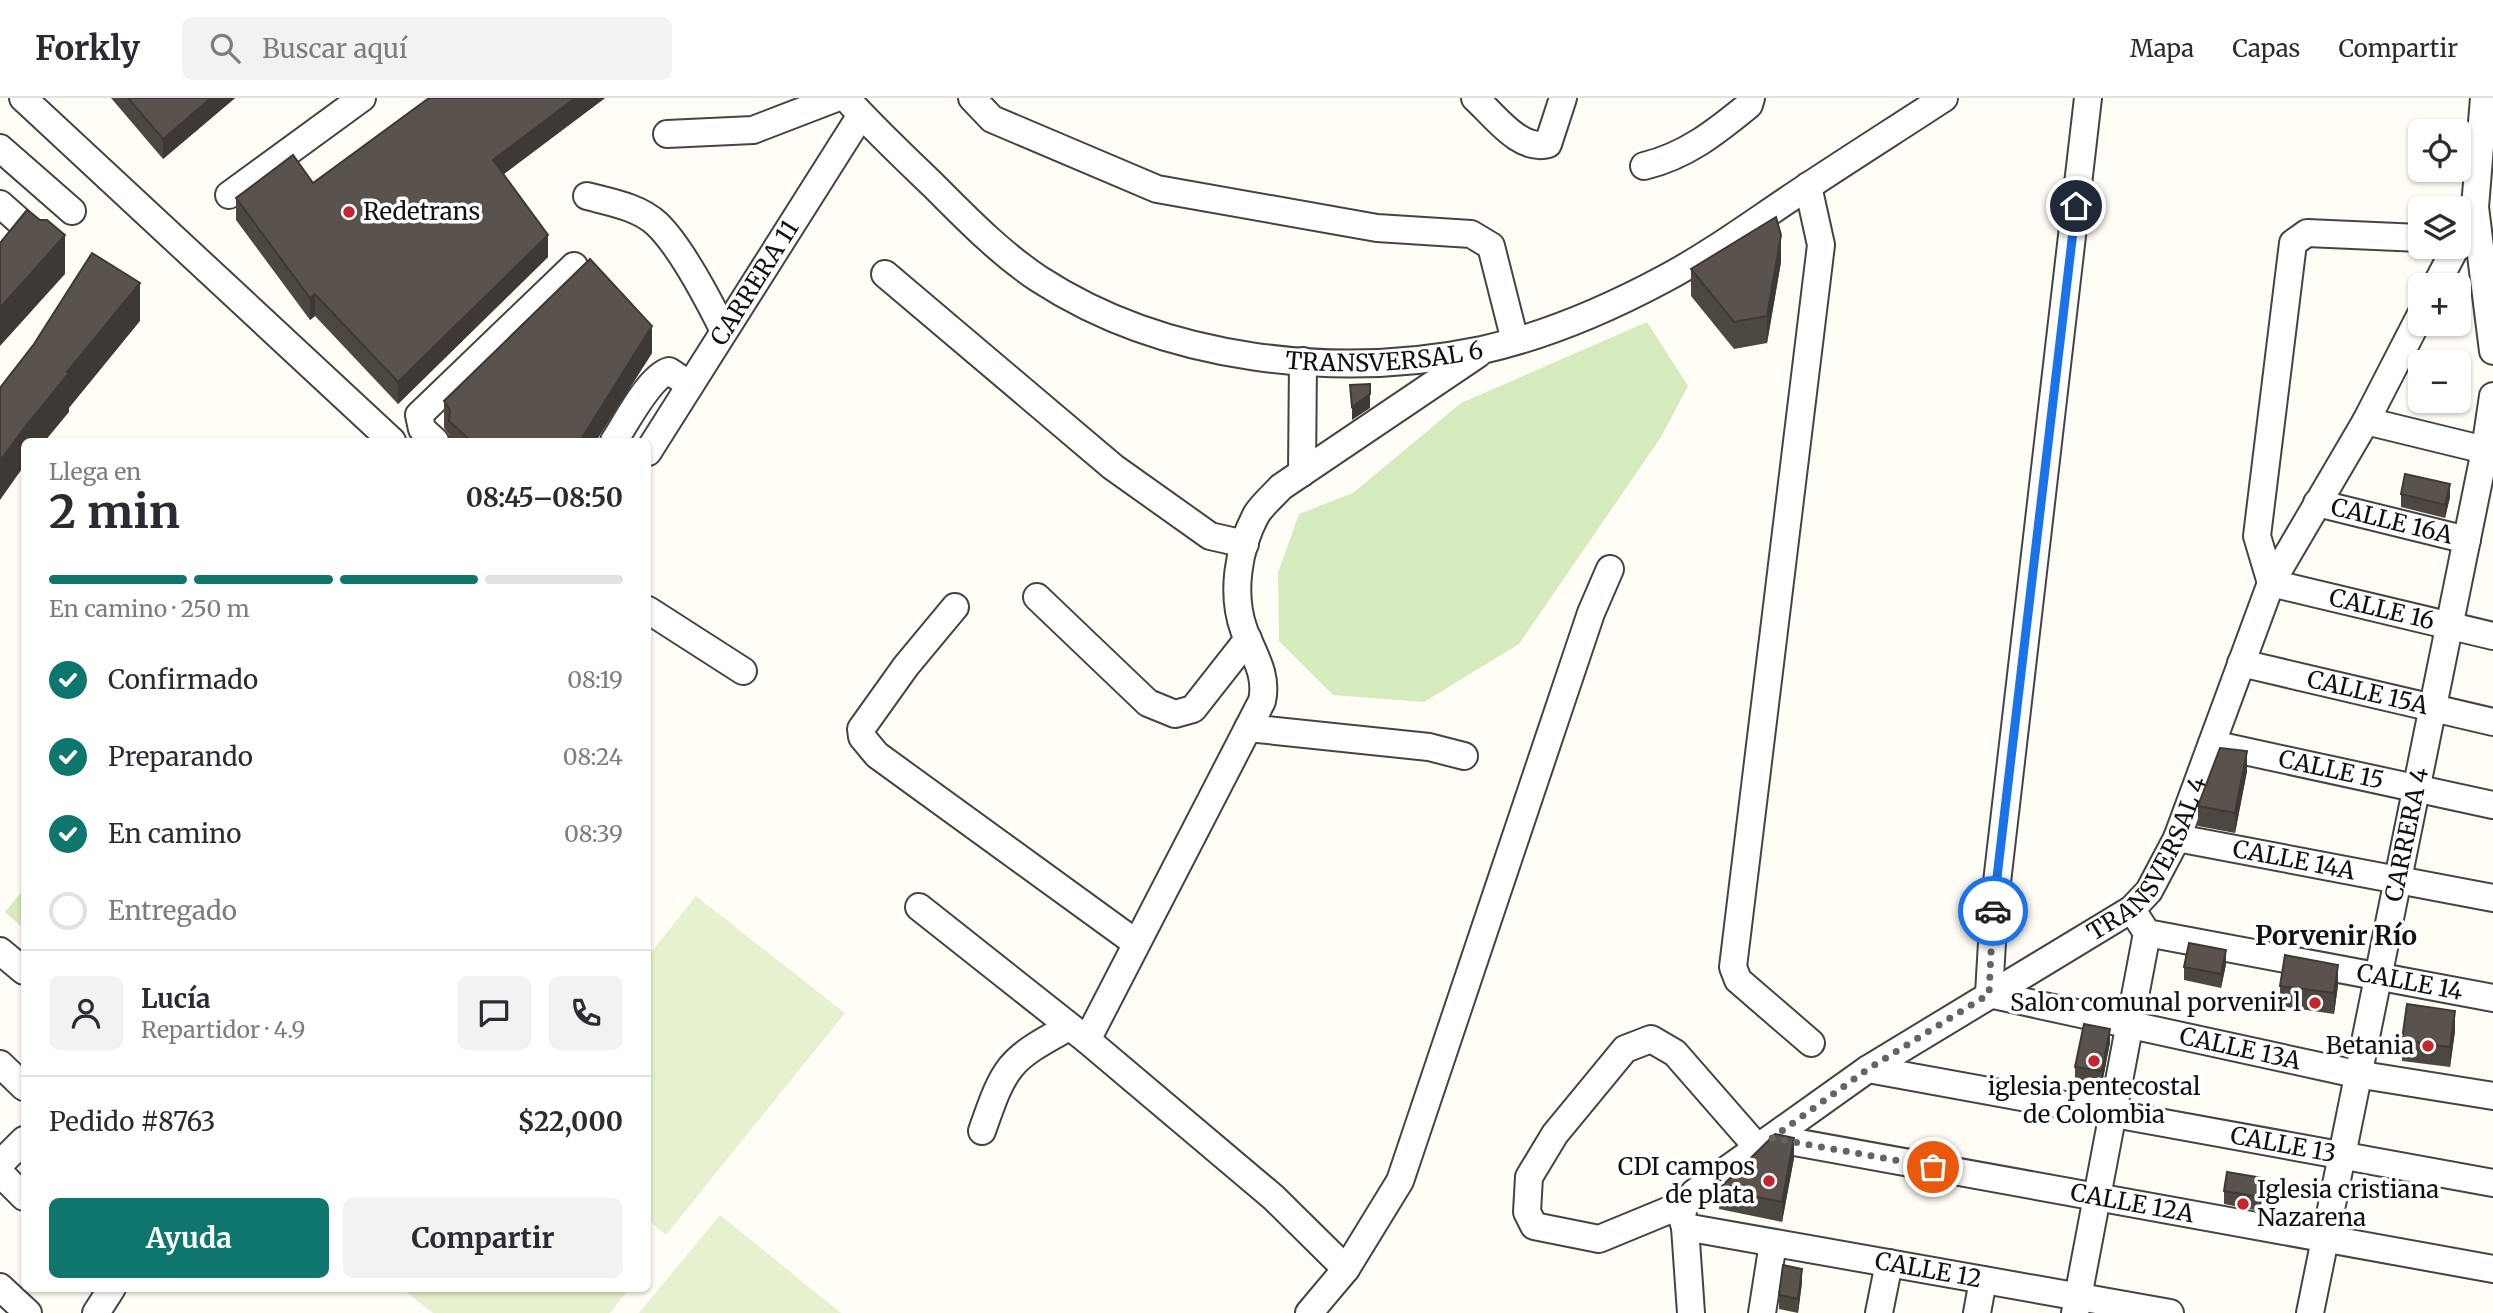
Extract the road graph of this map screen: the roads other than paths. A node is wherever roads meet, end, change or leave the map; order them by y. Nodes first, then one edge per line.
1 (23, 98) edge
2 (362, 98) edge
3 (836, 98) edge
4 (972, 98) edge
5 (1475, 98) edge
6 (1563, 98) edge
7 (1751, 98) edge
8 (1944, 98) edge
9 (2088, 98) edge
10 (2484, 98) edge
11 (854, 106) edge
12 (667, 134) dead end
13 (0, 148) edge
14 (1644, 166) dead end
15 (1808, 186) junction
16 (229, 195) dead end
17 (587, 196) dead end
18 (0, 204) edge
19 (2475, 207) junction
20 (72, 211) dead end
21 (2471, 215) edge
22 (2408, 237) edge
23 (44, 243) edge
24 (574, 266) dead end
25 (885, 274) dead end
26 (723, 329) junction
27 (2410, 336) edge
28 (1515, 341) junction
29 (1485, 349) junction
30 (2493, 351) edge
31 (1303, 361) junction
32 (690, 385) junction
33 (2493, 396) edge
34 (2365, 421) junction
35 (389, 438) edge
36 (432, 438) edge
37 (616, 438) edge
38 (651, 447) edge
39 (2486, 450) junction
40 (1302, 473) junction
41 (2317, 503) junction
42 (2467, 540) junction
43 (1245, 544) junction
44 (1610, 569) dead end
45 (2271, 583) junction
46 (1037, 597) dead end
47 (955, 607) dead end
48 (651, 612) edge
49 (2449, 626) junction
50 (2493, 636) edge
51 (1248, 639) junction
52 (2241, 663) junction
53 (743, 671) dead end
54 (2432, 708) junction
55 (2493, 722) edge
56 (1248, 728) junction
57 (2211, 744) junction
58 (1464, 756) dead end
59 (2415, 788) junction
60 (2493, 805) edge
61 (2177, 838) junction
62 (2396, 880) junction
63 (2493, 898) edge
64 (919, 907) dead end
65 (2132, 909) junction
66 (2147, 933) junction
67 (1136, 943) junction
68 (0, 951) edge
69 (21, 968) edge
70 (2376, 976) junction
71 (1989, 994) junction
72 (2493, 998) edge
73 (2129, 1026) junction
74 (1078, 1034) junction
75 (1811, 1043) dead end
76 (0, 1064) edge
77 (1868, 1069) junction
78 (2356, 1074) junction
79 (21, 1084) edge
80 (2493, 1096) edge
81 (2111, 1115) junction
82 (982, 1131) dead end
83 (21, 1143) edge
84 (1765, 1143) junction
85 (2339, 1155) junction
86 (0, 1164) edge
87 (0, 1173) edge
88 (2493, 1183) edge
89 (21, 1194) edge
90 (2095, 1197) junction
91 (1685, 1216) junction
92 (2324, 1238) junction
93 (1773, 1243) junction
94 (1889, 1263) junction
95 (1346, 1269) junction
96 (2493, 1269) edge
97 (1983, 1280) junction
98 (0, 1287) edge
99 (109, 1292) edge
100 (2076, 1305) edge
101 (28, 1313) edge
102 (96, 1313) edge
103 (1309, 1313) edge
104 (1691, 1313) edge
105 (1762, 1313) edge
106 (1878, 1313) edge
107 (1977, 1313) edge
108 (2170, 1313) edge
109 (2310, 1313) edge

1 - 35 street
2 - 16 street
3 - 12 street
4 - 28 street
5 - 6 street
7 - 14 street
8 - 15 street, TRANSVERSAL 6
9 - 71 street
10 - 19 street
11 - 26 street, CARRERA 11
11 - 31 street, TRANSVERSAL 6
13 - 20 street
15 - 28 street, TRANSVERSAL 6
15 - 75 street
17 - 26 street
18 - 23 street
19 - 21 street
19 - 30 street
22 - 45 street
24 - 36 street
25 - 43 street
26 - 32 street, CARRERA 11
27 - 34 street, TRANSVERSAL 4
28 - 29 street, TRANSVERSAL 6
29 - 31 street, TRANSVERSAL 6
29 - 40 street
31 - 40 street
32 - 37 street
32 - 38 street, CARRERA 11
33 - 39 street, CARRERA 4
34 - 39 street
34 - 41 street, TRANSVERSAL 4
39 - 42 street, CARRERA 4
40 - 43 street
41 - 42 street, CALLE 16A
41 - 45 street, TRANSVERSAL 4
42 - 49 street, CARRERA 4
43 - 51 street
44 - 95 street
45 - 49 street, CALLE 16
45 - 52 street, TRANSVERSAL 4
46 - 51 street
47 - 67 street
48 - 53 street
49 - 50 street, CALLE 16
49 - 54 street, CARRERA 4
51 - 56 street
52 - 54 street, CALLE 15A
52 - 57 street, TRANSVERSAL 4
54 - 55 street, CALLE 15A
54 - 59 street, CARRERA 4
56 - 58 street
56 - 67 street
57 - 59 street, CALLE 15
57 - 61 street, TRANSVERSAL 4
59 - 60 street, CALLE 15
59 - 62 street, CARRERA 4
61 - 62 street, CALLE 14A
61 - 65 street, TRANSVERSAL 4
62 - 63 street, CALLE 14A
62 - 70 street, CARRERA 4
64 - 74 street
65 - 66 street
65 - 71 street, TRANSVERSAL 4
66 - 70 street, CALLE 14
66 - 73 street
67 - 74 street
68 - 69 street
70 - 72 street, CALLE 14
70 - 78 street, CARRERA 4
71 - 73 street, CALLE 13A
71 - 77 street, TRANSVERSAL 4
73 - 78 street, CALLE 13A
73 - 81 street
74 - 82 street
74 - 95 street
76 - 79 street
77 - 81 street, CALLE 13
77 - 84 street, TRANSVERSAL 4
78 - 80 street, CALLE 13A
78 - 85 street, CARRERA 4
81 - 85 street, CALLE 13
81 - 90 street
83 - 86 street
84 - 90 street, CALLE 12A
84 - 91 street, TRANSVERSAL 4
84 - 91 street
85 - 88 street, CALLE 13
85 - 92 street, CARRERA 4
87 - 89 street
90 - 92 street, CALLE 12A
90 - 100 street
91 - 93 street, CALLE 12
91 - 104 street
92 - 96 street, CALLE 12A
92 - 109 street, CARRERA 4
93 - 94 street, CALLE 12
93 - 105 street
94 - 97 street, CALLE 12
94 - 106 street
95 - 103 street
97 - 100 street, CALLE 12
97 - 107 street
98 - 101 street
99 - 102 street
100 - 108 street, CALLE 12

